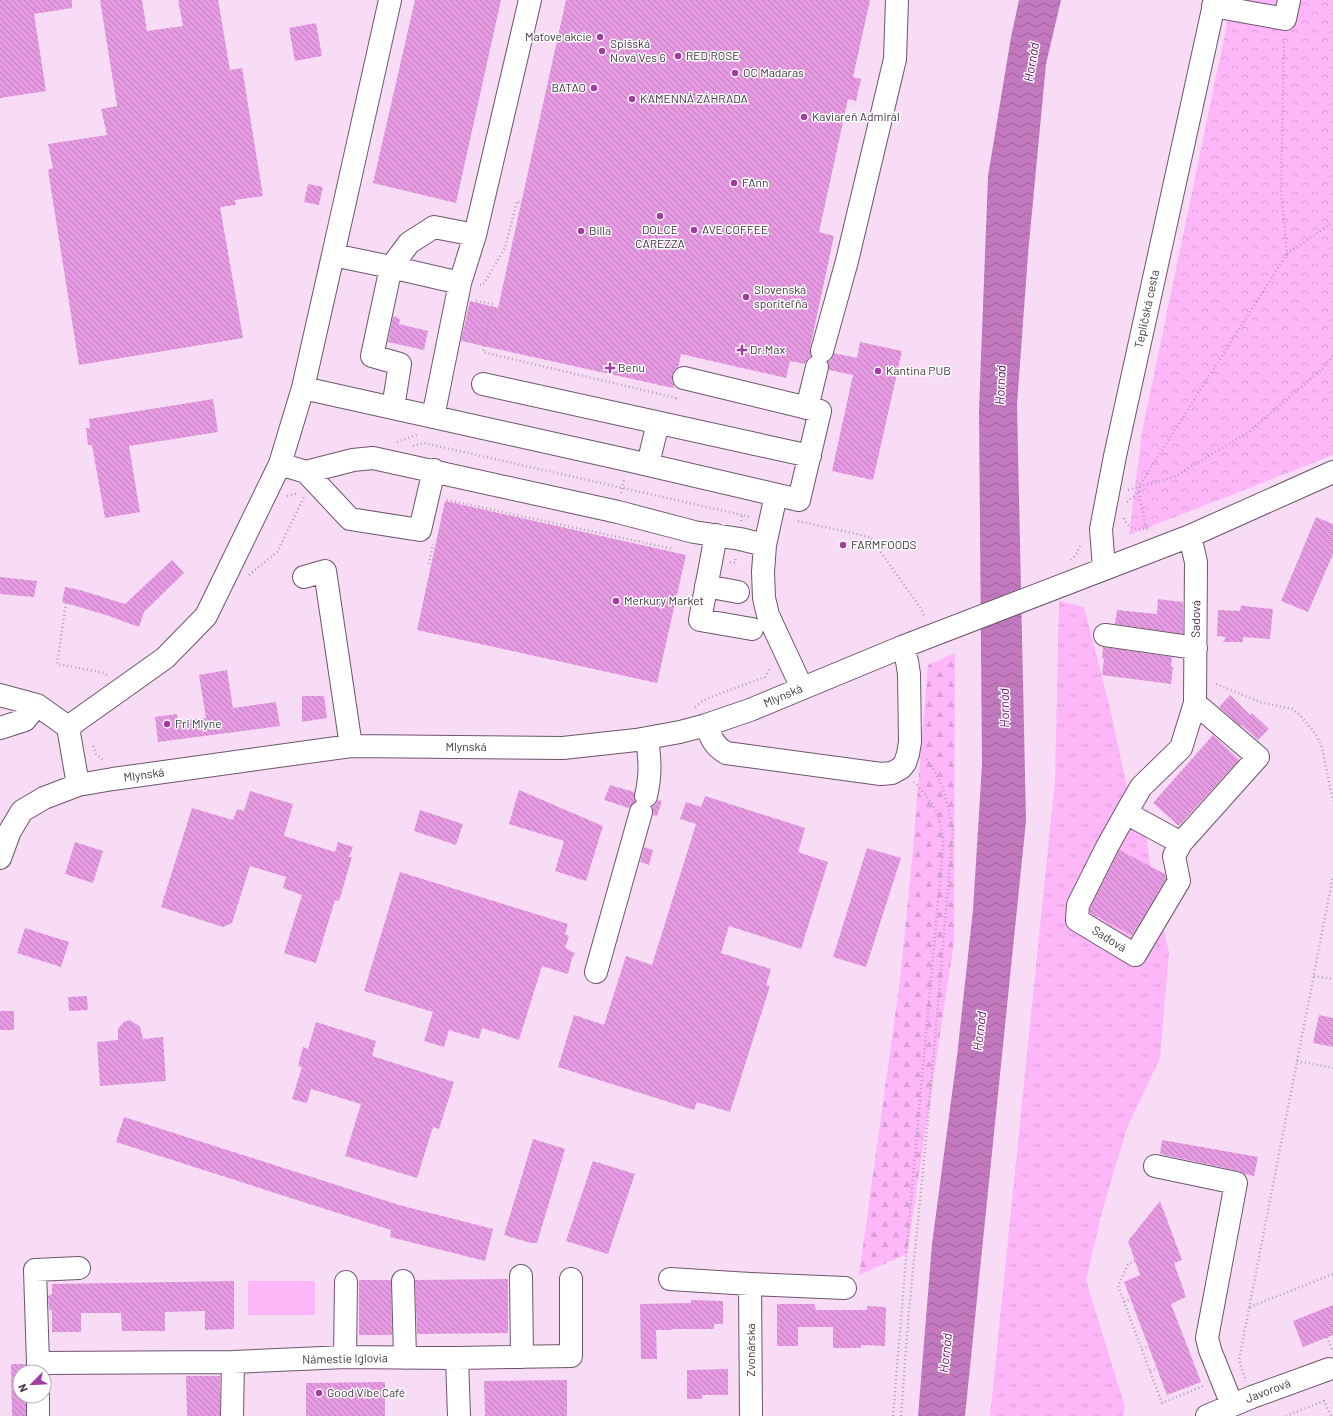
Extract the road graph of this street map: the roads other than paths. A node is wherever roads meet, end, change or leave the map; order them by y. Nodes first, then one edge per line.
1 (390, 0) edge
2 (530, 0) edge
3 (897, 0) edge
4 (1214, 3) edge
5 (1287, 10) edge
6 (475, 235) junction
7 (333, 255) junction
8 (391, 267) junction
9 (460, 283) junction
10 (483, 384) dead end
11 (681, 385) road end
12 (303, 388) junction
13 (393, 408) junction
14 (807, 408) junction
15 (433, 417) junction
16 (658, 423) junction
17 (810, 456) junction
18 (280, 464) junction
19 (648, 464) junction
20 (434, 470) junction
21 (306, 472) junction
22 (1333, 472) edge
23 (776, 495) junction
24 (716, 535) junction
25 (1190, 536) junction
26 (765, 545) junction
27 (1104, 569) junction
28 (304, 577) dead end
29 (706, 586) junction
30 (738, 592) dead end
31 (752, 629) dead end
32 (1105, 635) dead end
33 (902, 647) junction
34 (1196, 648) junction
35 (802, 688) junction
36 (1195, 693) junction
37 (0, 695) edge
38 (37, 705) junction
39 (706, 725) junction
40 (68, 727) junction
41 (0, 728) edge
42 (647, 738) junction
43 (351, 746) junction
44 (78, 785) junction
45 (1126, 813) junction
46 (1181, 843) junction
47 (0, 858) edge
48 (596, 972) dead end
49 (1155, 1166) dead end
50 (79, 1268) dead end
51 (521, 1276) dead end
52 (571, 1279) dead end
53 (670, 1279) dead end
54 (403, 1281) dead end
55 (346, 1282) dead end
56 (750, 1284) junction
57 (845, 1288) dead end
58 (345, 1357) junction
59 (522, 1357) junction
60 (405, 1358) junction
61 (457, 1358) junction
62 (233, 1362) junction
63 (38, 1364) edge
64 (1332, 1366) edge
65 (52, 1368) edge
66 (38, 1404) edge
67 (1232, 1406) junction
68 (38, 1416) edge
69 (232, 1416) edge
70 (459, 1416) edge
71 (751, 1416) edge
72 (1207, 1416) edge

1 - 7 street
2 - 6 street
3 - 14 street
4 - 5 street
4 - 27 street, Tepličská cesta
6 - 8 street
6 - 9 street
7 - 8 street
7 - 12 street
8 - 9 street
8 - 13 street
9 - 15 street
10 - 16 street
11 - 14 street
12 - 13 street
12 - 18 street
13 - 15 street
14 - 17 street
15 - 19 street
16 - 17 street
16 - 19 street
17 - 23 street
18 - 21 street
18 - 40 street
19 - 23 street
20 - 21 street
20 - 21 street
20 - 24 street
22 - 25 street
23 - 26 street
24 - 26 street
24 - 29 street
25 - 27 street
25 - 34 street, Sadová
26 - 35 street
27 - 33 street, Mlynská
28 - 43 street
29 - 30 street
29 - 31 street
32 - 34 street
33 - 35 street, Mlynská
33 - 39 street
34 - 36 street, Sadová
35 - 39 street, Mlynská
36 - 45 street, Sadová
36 - 46 street, Sadová
37 - 38 street
38 - 40 street
38 - 41 street
39 - 42 street, Mlynská
40 - 44 street
42 - 43 street, Mlynská
42 - 48 street
43 - 44 street, Mlynská
44 - 47 street, Mlynská
45 - 46 street
45 - 46 street, Sadová
49 - 67 street
50 - 63 street
51 - 59 street
52 - 59 street, Námestie Iglovia
53 - 56 street
54 - 60 street
55 - 58 street
56 - 57 street
56 - 71 street, Zvonárska
58 - 60 street, Námestie Iglovia
58 - 62 street, Námestie Iglovia
59 - 61 street, Námestie Iglovia
60 - 61 street, Námestie Iglovia
61 - 70 street
62 - 65 street, Námestie Iglovia
62 - 69 street
64 - 67 street, Javorová
66 - 68 street
67 - 72 street, Javorová

